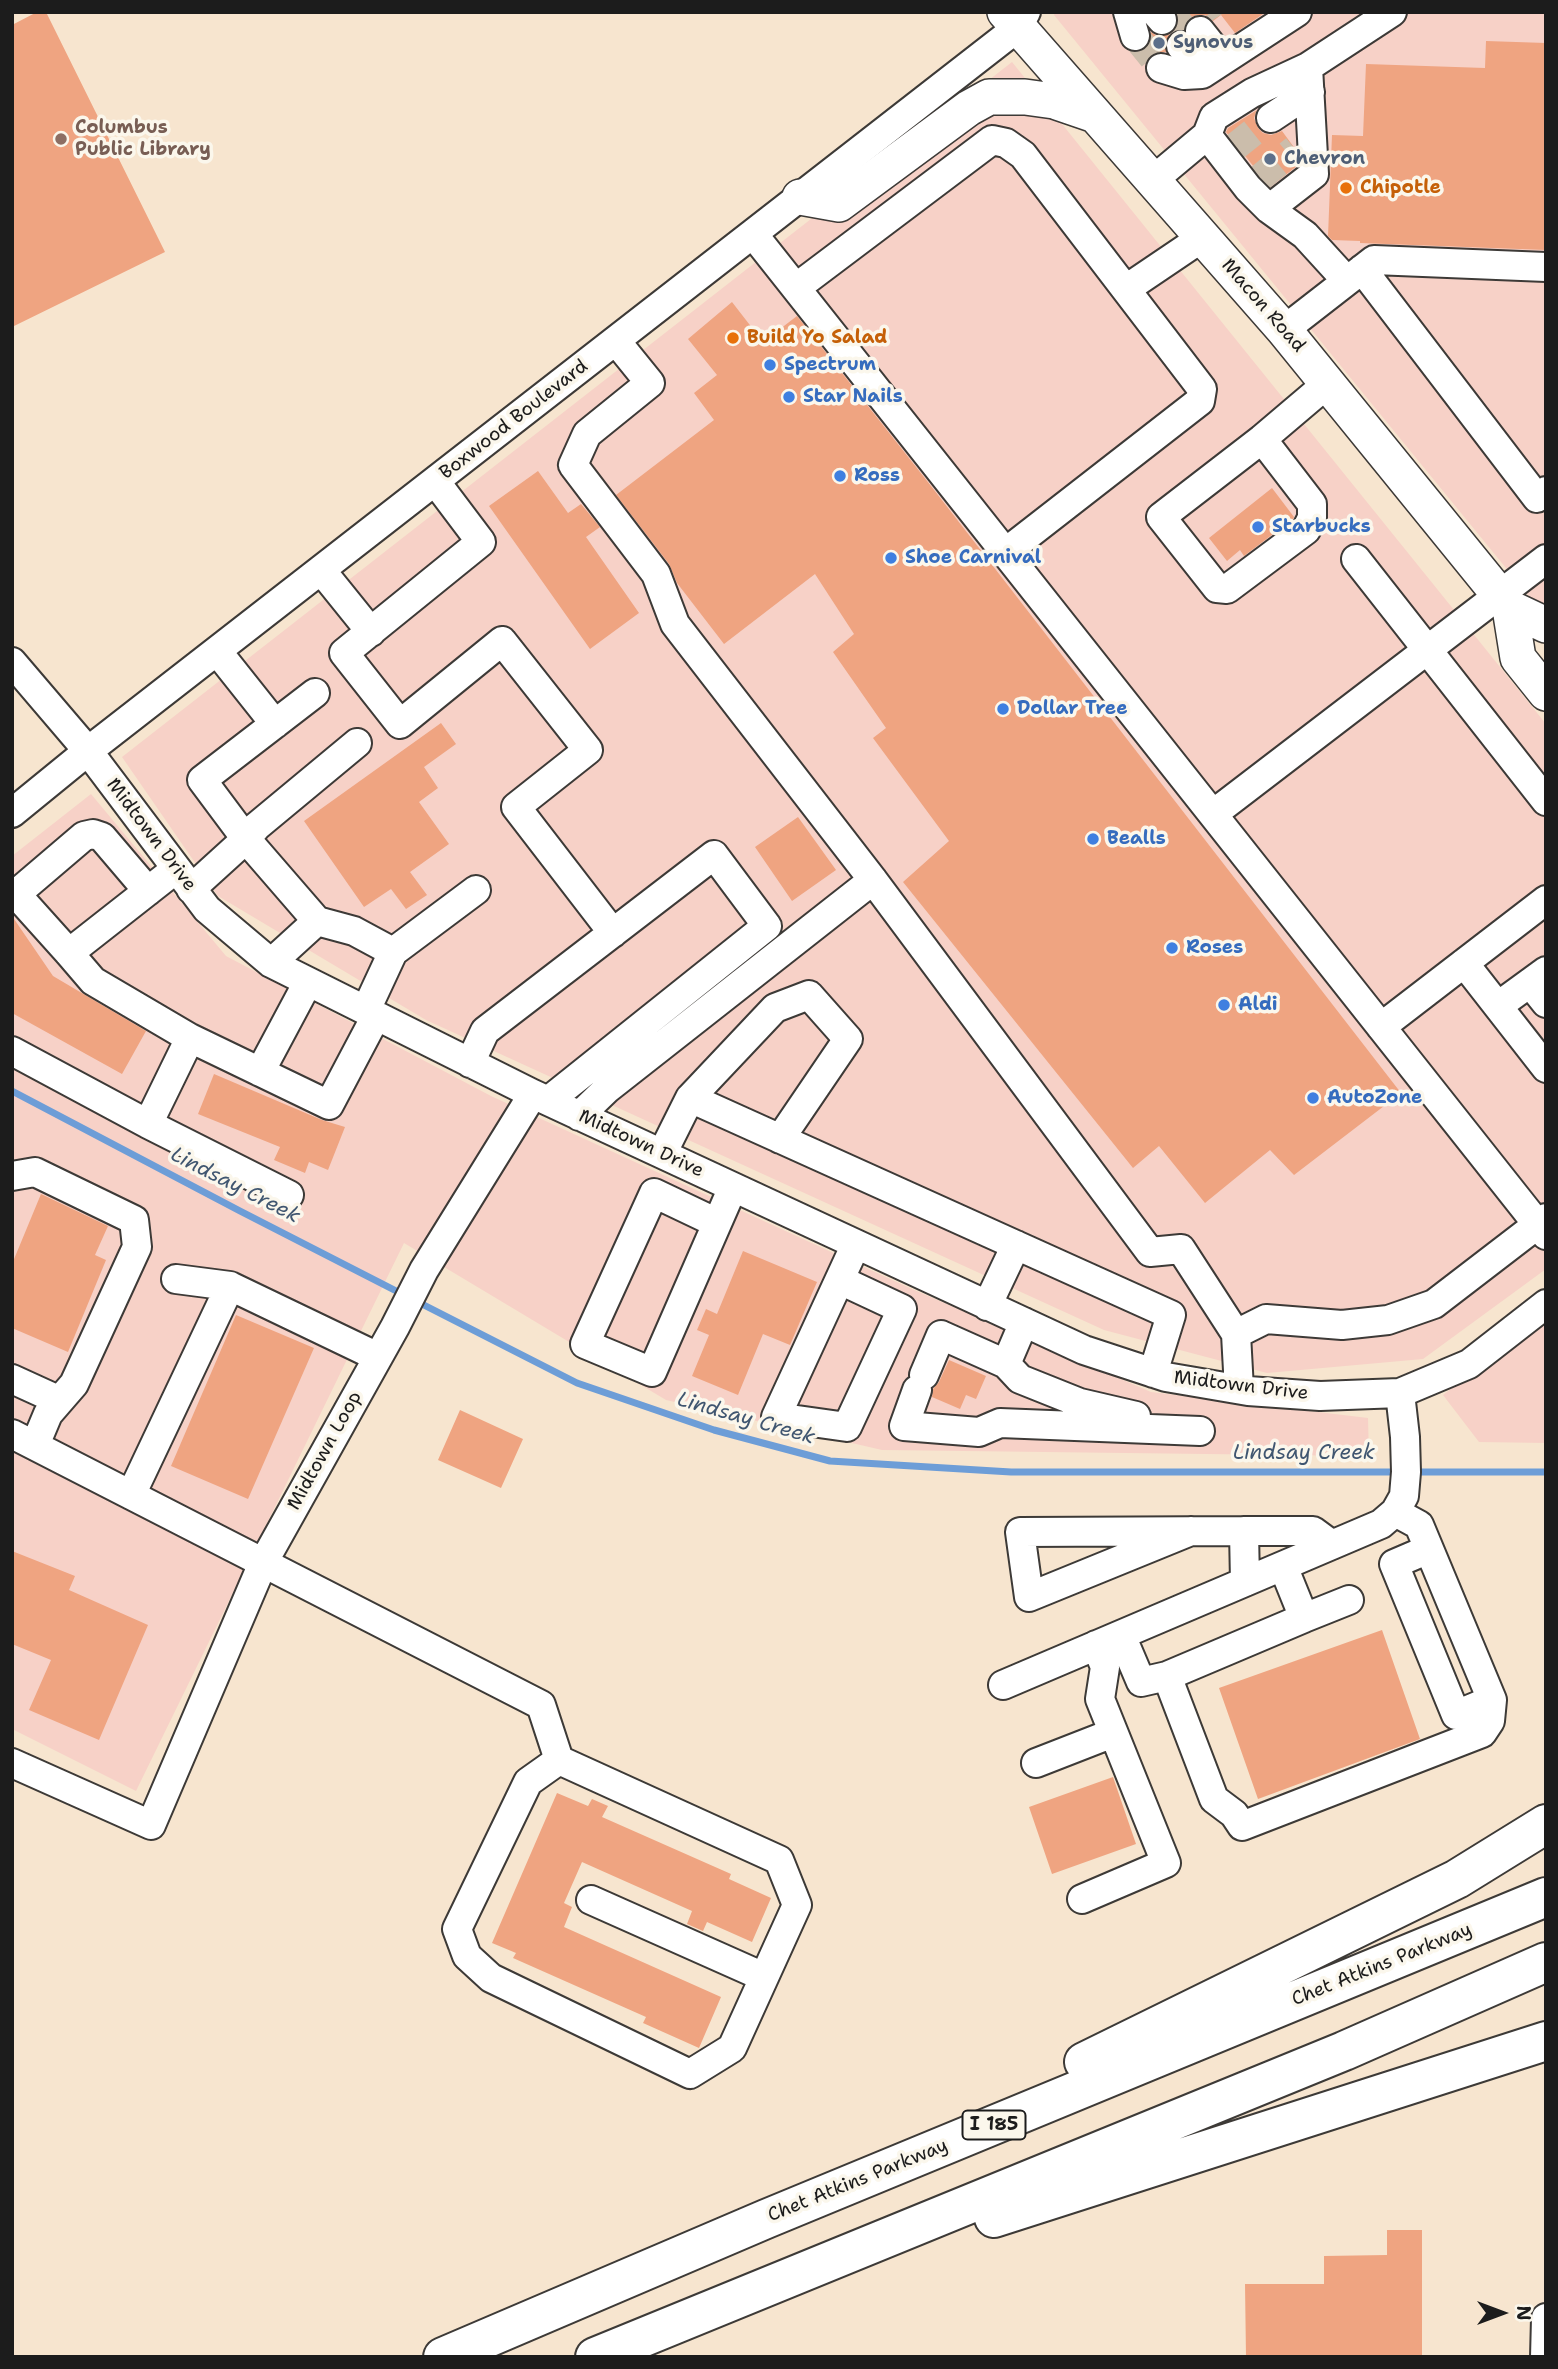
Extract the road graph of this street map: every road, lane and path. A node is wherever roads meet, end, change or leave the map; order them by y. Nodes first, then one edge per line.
1 (1297, 12) edge
2 (1380, 16) edge
3 (1016, 18) edge
4 (1194, 47) dead end
5 (1309, 79) junction
6 (1093, 114) junction
7 (1271, 118) tunnel mouth
8 (1221, 147) junction
9 (1152, 180) junction
10 (800, 197) junction
11 (1269, 209) junction
12 (754, 234) junction
13 (1203, 237) junction
14 (1546, 267) edge
15 (1354, 275) junction
16 (797, 287) junction
17 (1126, 289) junction
18 (1284, 330) junction
19 (616, 341) junction
20 (1328, 383) junction
21 (1262, 439) junction
22 (435, 481) junction
23 (1546, 491) edge
24 (1006, 552) junction
25 (1356, 559) dead end
26 (1546, 559) edge
27 (321, 570) junction
28 (1505, 602) junction
29 (1546, 625) edge
30 (371, 632) junction
31 (1429, 650) junction
32 (218, 651) junction
33 (12, 662) edge
34 (316, 693) dead end
35 (1546, 694) edge
36 (275, 724) junction
37 (356, 743) dead end
38 (88, 751) junction
39 (1546, 801) edge
40 (12, 813) edge
41 (1213, 814) junction
42 (246, 839) junction
43 (183, 879) junction
44 (873, 880) junction
45 (476, 890) dead end
46 (148, 891) junction
47 (14, 894) edge
48 (1546, 900) edge
49 (317, 921) junction
50 (613, 933) junction
51 (394, 952) junction
52 (69, 953) junction
53 (271, 963) junction
54 (1464, 963) junction
55 (308, 982) junction
56 (1541, 986) edge
57 (1498, 1006) junction
58 (371, 1013) junction
59 (1381, 1027) junction
60 (190, 1038) junction
61 (12, 1051) edge
62 (470, 1063) junction
63 (1546, 1068) edge
64 (260, 1072) junction
65 (540, 1098) junction
66 (690, 1098) junction
67 (579, 1116) junction
68 (148, 1124) junction
69 (780, 1139) junction
70 (662, 1154) junction
71 (12, 1176) edge
72 (733, 1187) junction
73 (289, 1195) dead end
74 (717, 1223) junction
75 (1543, 1226) edge
76 (856, 1244) junction
77 (1016, 1245) junction
78 (176, 1279) dead end
79 (840, 1280) junction
80 (230, 1286) junction
81 (1546, 1304) edge
82 (987, 1306) junction
83 (1024, 1322) junction
84 (1236, 1334) junction
85 (378, 1357) junction
86 (1013, 1371) junction
87 (1153, 1373) junction
88 (12, 1379) edge
89 (1239, 1389) junction
90 (1399, 1393) junction
91 (58, 1400) junction
92 (1000, 1423) junction
93 (23, 1440) edge
94 (131, 1495) junction
95 (1395, 1512) junction
96 (1191, 1531) junction
97 (1244, 1531) junction
98 (1332, 1545) junction
99 (1429, 1549) junction
100 (263, 1563) junction
101 (1283, 1566) junction
102 (1245, 1582) junction
103 (1349, 1600) dead end
104 (1304, 1618) junction
105 (1121, 1635) junction
106 (1096, 1646) junction
107 (1167, 1676) junction
108 (1003, 1685) dead end
109 (1492, 1700) junction
110 (1113, 1733) junction
111 (559, 1760) junction
112 (12, 1762) edge
113 (1036, 1763) dead end
114 (1546, 1824) edge
115 (1546, 1897) edge
116 (1082, 1899) dead end
117 (591, 1900) dead end
118 (1546, 1962) edge
119 (764, 1978) junction
120 (1546, 2041) edge
121 (766, 2219) junction
122 (706, 2310) junction
123 (1546, 2318) edge
124 (443, 2357) edge
125 (595, 2357) edge
126 (1545, 2357) edge

1 - 4 street
2 - 5 street
3 - 6 main road, Macon Road
3 - 10 street, Boxwood Boulevard
5 - 7 street
5 - 8 street
5 - 11 street
6 - 9 main road, Macon Road
6 - 10 main road
8 - 9 street
8 - 11 street
9 - 13 main road, Macon Road
10 - 12 street, Boxwood Boulevard
11 - 15 street
12 - 16 street
12 - 19 street, Boxwood Boulevard
13 - 17 street
13 - 18 main road, Macon Road
14 - 15 street
15 - 18 street
15 - 23 street
16 - 17 street
16 - 24 street
17 - 24 street
18 - 20 main road, Macon Road
19 - 22 street, Boxwood Boulevard
19 - 44 street
20 - 21 street
20 - 28 main road, Macon Road
21 - 21 street
22 - 27 street, Boxwood Boulevard
22 - 30 street
24 - 41 street
25 - 31 street
26 - 28 street
27 - 30 street
27 - 32 street, Boxwood Boulevard
28 - 29 main road, Macon Road
28 - 31 street
28 - 35 main road, Macon Road
30 - 50 street
31 - 39 street
31 - 41 street
32 - 36 street
32 - 38 street, Boxwood Boulevard
33 - 38 street, Midtown Drive
34 - 36 street
36 - 42 street
37 - 42 street
38 - 40 street, Boxwood Boulevard
38 - 43 street, Midtown Drive
41 - 59 street
42 - 43 street
42 - 49 street
43 - 46 street
43 - 53 street, Midtown Drive
44 - 67 street
44 - 84 street
45 - 51 street
46 - 47 street
46 - 52 street
47 - 52 street
48 - 54 street
49 - 51 street
49 - 53 street
50 - 62 street
50 - 65 street, Midtown Loop
51 - 58 street
52 - 60 street
53 - 55 street, Midtown Drive
54 - 57 street
54 - 59 street
55 - 58 street, Midtown Drive
55 - 64 street
56 - 57 street
57 - 63 street
58 - 62 street, Midtown Drive
58 - 64 street
59 - 75 street
60 - 64 street
60 - 68 street
61 - 68 street
62 - 65 street, Midtown Drive
65 - 67 street, Midtown Drive
65 - 85 street, Midtown Loop
66 - 69 street
66 - 69 street
66 - 70 street
67 - 70 street, Midtown Drive
68 - 73 street
69 - 77 street
70 - 72 street, Midtown Drive
71 - 91 street
72 - 74 street
72 - 76 street, Midtown Drive
74 - 74 street
75 - 84 street
76 - 79 street
76 - 82 street, Midtown Drive
77 - 82 street
77 - 87 street
78 - 80 street
79 - 79 street
80 - 85 street
80 - 94 street
81 - 90 street, Midtown Drive
82 - 83 street, Midtown Drive
83 - 86 street
83 - 87 street, Midtown Drive
84 - 89 street
85 - 100 street, Midtown Loop
86 - 92 street
86 - 92 street
86 - 92 street
87 - 89 street, Midtown Drive
88 - 91 street
89 - 90 street, Midtown Drive
90 - 95 street
91 - 93 street
93 - 94 street
94 - 100 street
95 - 98 street
95 - 99 street
96 - 96 street
96 - 97 street
97 - 98 street
97 - 102 street
98 - 101 street
99 - 109 street
99 - 109 street
100 - 111 street
100 - 112 street, Midtown Loop
101 - 102 street
101 - 104 street
102 - 105 street
103 - 104 street
104 - 107 street
105 - 106 street
105 - 107 street
106 - 108 street
106 - 110 street
107 - 109 street
110 - 113 street
110 - 116 street
111 - 119 street
111 - 119 street
114 - 121 highway
115 - 121 highway, Chet Atkins Parkway / I 185
117 - 119 street
118 - 122 highway
120 - 122 highway
121 - 124 highway, Chet Atkins Parkway / I 185
122 - 125 highway
123 - 126 street

